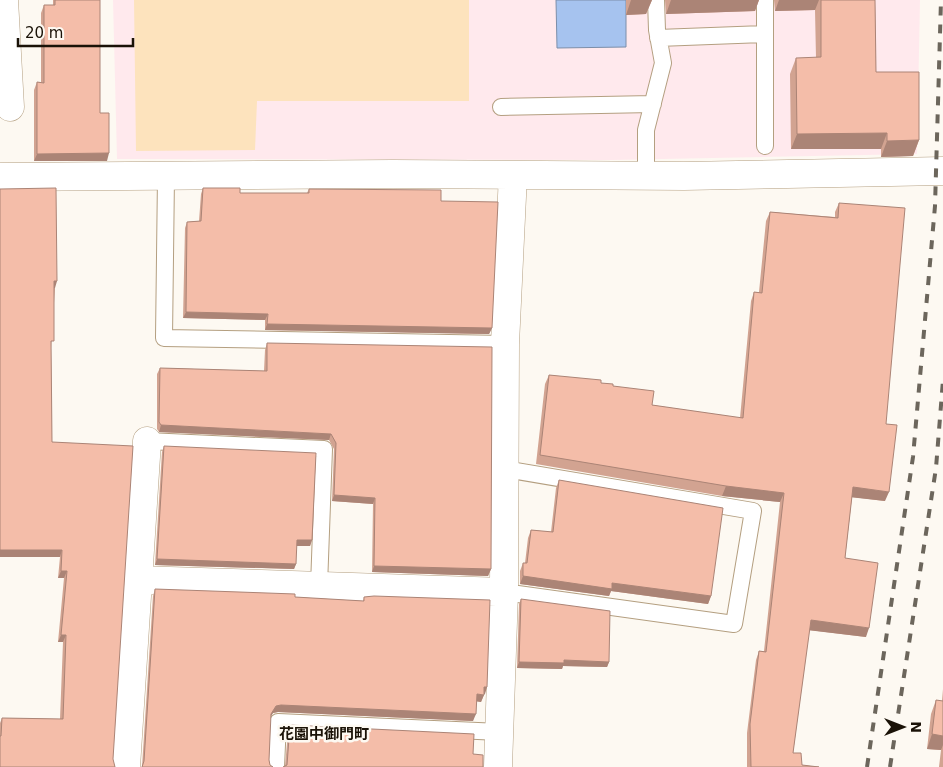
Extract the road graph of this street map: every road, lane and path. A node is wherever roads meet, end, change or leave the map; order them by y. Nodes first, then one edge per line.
1 (4, 0) edge
2 (656, 0) edge
3 (765, 0) edge
4 (765, 34) junction
5 (658, 38) junction
6 (3, 48) edge
7 (652, 104) junction
8 (10, 107) dead end
9 (501, 107) dead end
10 (765, 146) dead end
11 (943, 171) edge
12 (513, 174) junction
13 (166, 176) junction
14 (646, 176) junction
15 (0, 177) edge
16 (505, 344) junction
17 (147, 441) joint
18 (505, 469) junction
19 (138, 580) junction
20 (319, 586) junction
21 (504, 592) junction
22 (500, 732) junction
23 (126, 767) edge
24 (276, 767) edge
25 (498, 767) edge

1 - 6 street
2 - 5 lane
3 - 4 lane
4 - 5 lane
4 - 10 lane
5 - 7 lane
6 - 8 street
7 - 9 lane
7 - 14 lane
11 - 14 street
12 - 13 street
12 - 14 street
12 - 16 street
13 - 15 street
13 - 16 lane
16 - 18 street
17 - 19 street
17 - 20 lane
18 - 21 street
18 - 21 lane
19 - 20 street
19 - 23 street
20 - 21 street
21 - 22 street
22 - 24 lane
22 - 25 street

